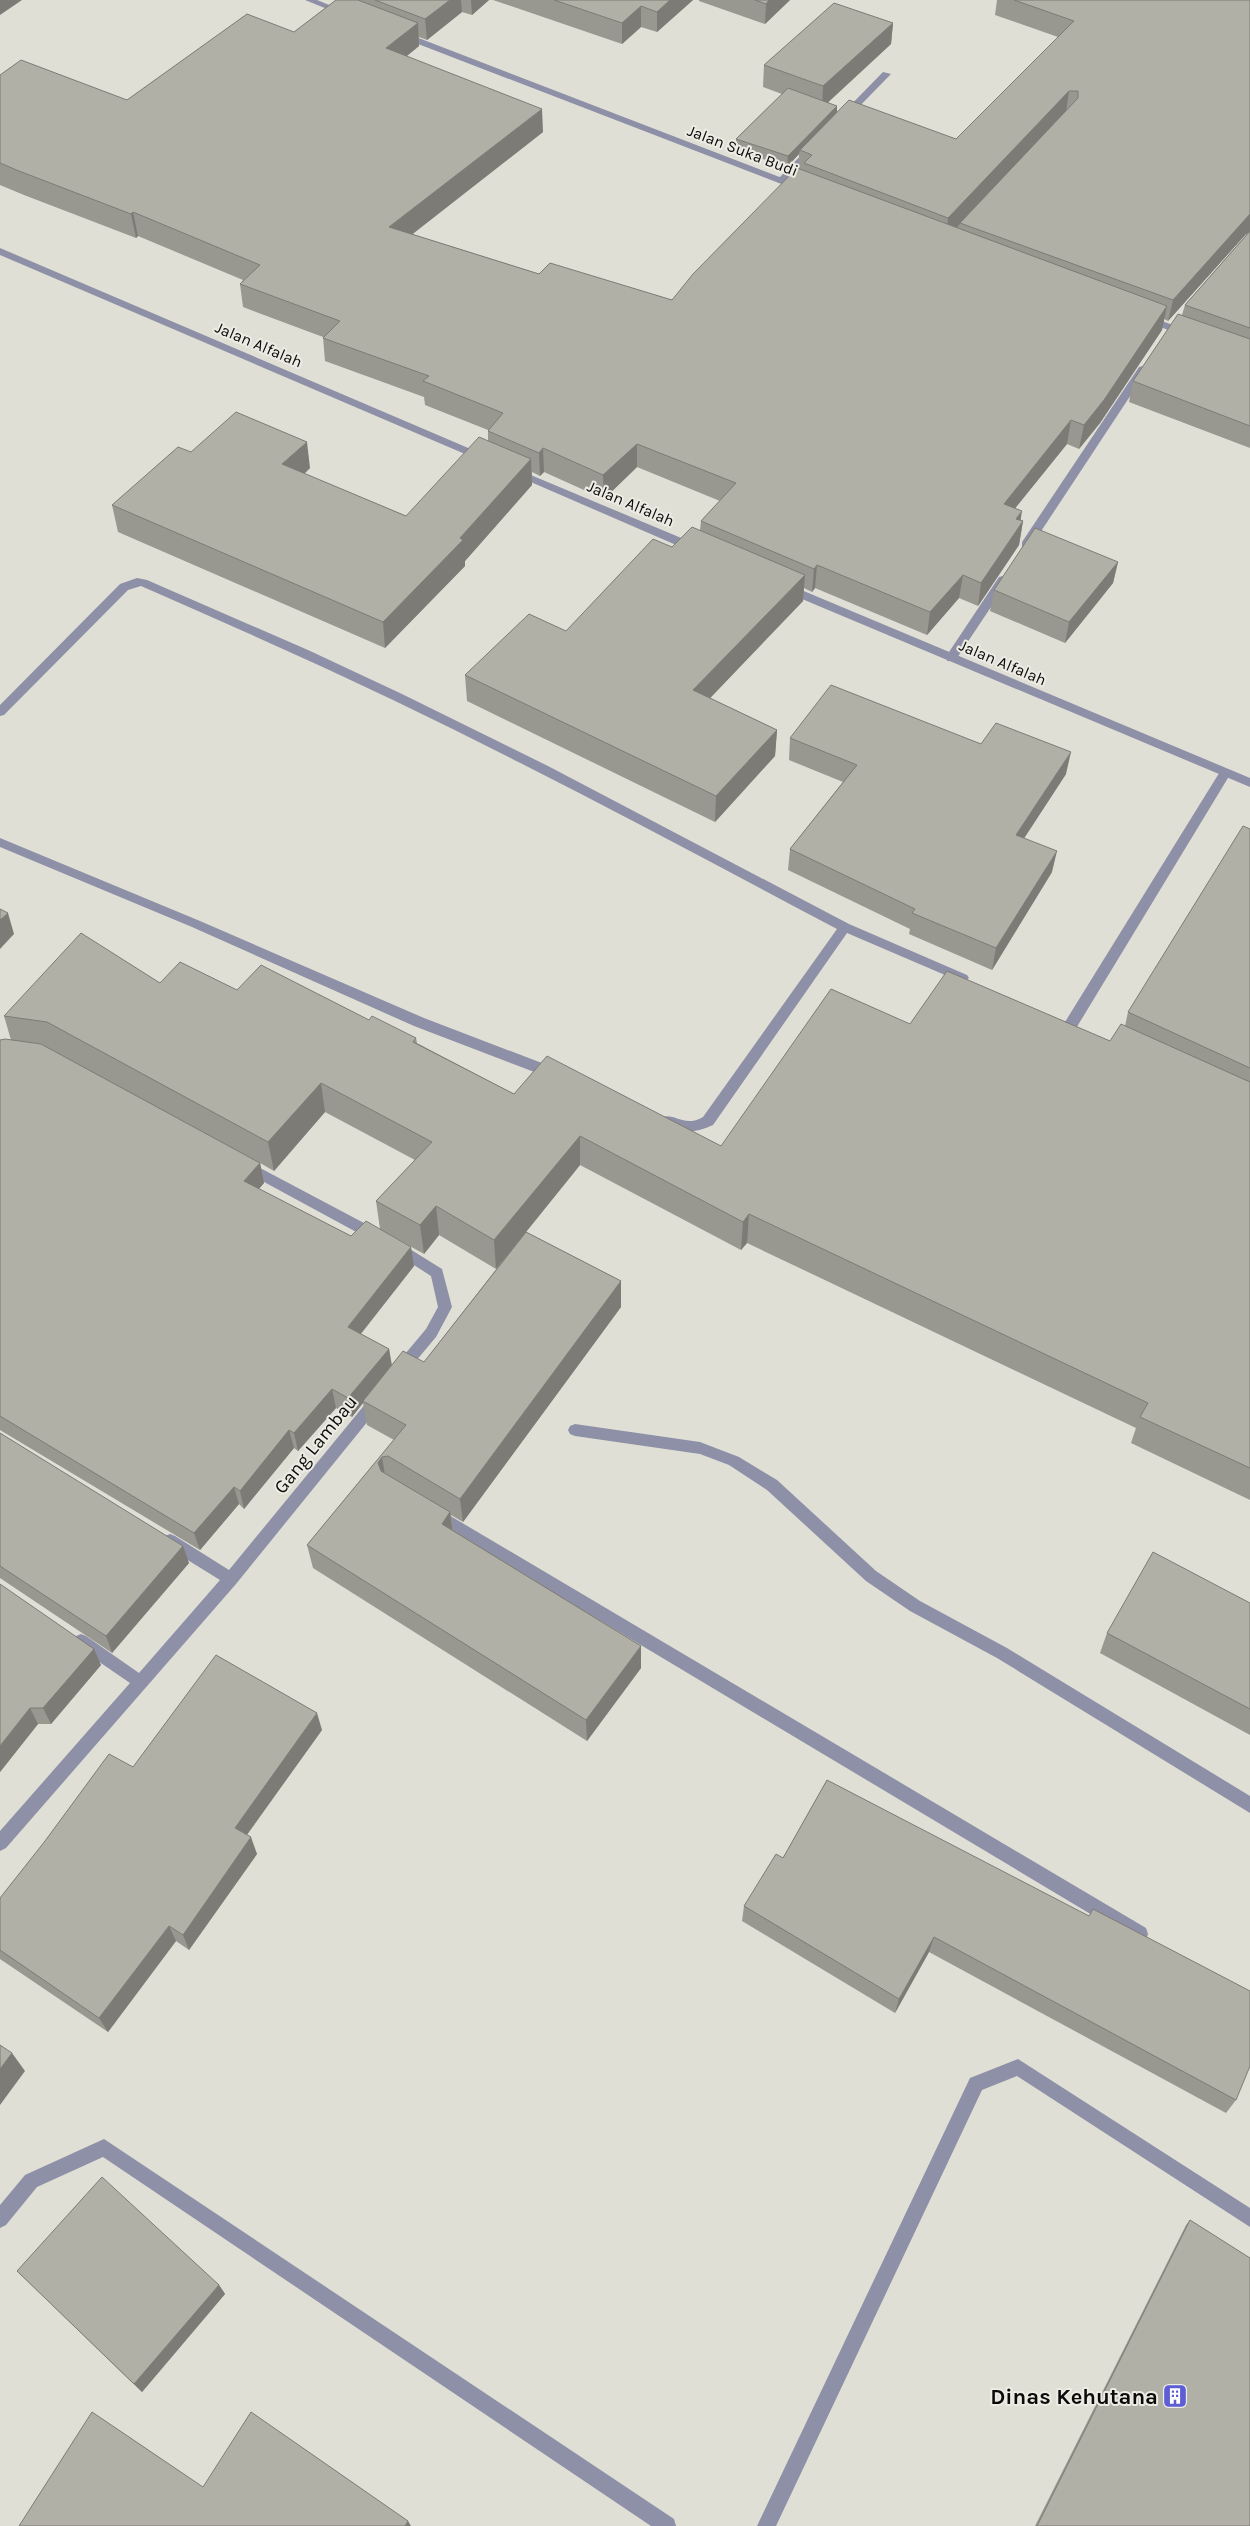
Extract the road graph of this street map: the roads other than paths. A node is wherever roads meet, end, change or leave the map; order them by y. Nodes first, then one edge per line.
1 (309, 0) edge
2 (359, 18) edge
3 (394, 31) edge
4 (886, 74) dead end
5 (837, 124) edge
6 (816, 145) edge
7 (781, 181) junction
8 (809, 192) edge
9 (0, 251) edge
10 (1134, 314) edge
11 (1197, 337) edge
12 (1149, 360) edge
13 (705, 553) edge
14 (778, 584) edge
15 (951, 658) junction
16 (0, 712) edge
17 (1225, 772) junction
18 (1250, 783) edge
19 (0, 842) edge
20 (845, 927) junction
21 (975, 984) edge
22 (1070, 1026) edge
23 (563, 1077) edge
24 (658, 1118) edge
25 (231, 1157) edge
26 (575, 1430) dead end
27 (425, 1508) edge
28 (157, 1533) edge
29 (231, 1579) junction
30 (66, 1630) edge
31 (139, 1681) junction
32 (1250, 1805) edge
33 (0, 1843) edge
34 (1156, 1944) edge
35 (1250, 2218) edge
36 (0, 2219) edge
37 (667, 2526) edge
38 (766, 2526) edge

1 - 2 street
3 - 7 street, Jalan Suka Budi
4 - 5 street
6 - 7 street
7 - 8 street, Jalan Suka Budi
9 - 13 street, Jalan Alfalah
10 - 11 street
12 - 15 street
14 - 15 street, Jalan Alfalah
15 - 17 street, Jalan Alfalah
16 - 20 street
17 - 18 street, Jalan Alfalah
17 - 22 street
19 - 23 street
20 - 21 street
20 - 24 street
25 - 29 street, Gang Lambau
26 - 32 street
27 - 34 street
28 - 29 street
29 - 31 street, Gang Lambau
30 - 31 street
31 - 33 street, Gang Lambau
35 - 38 street
36 - 37 street

